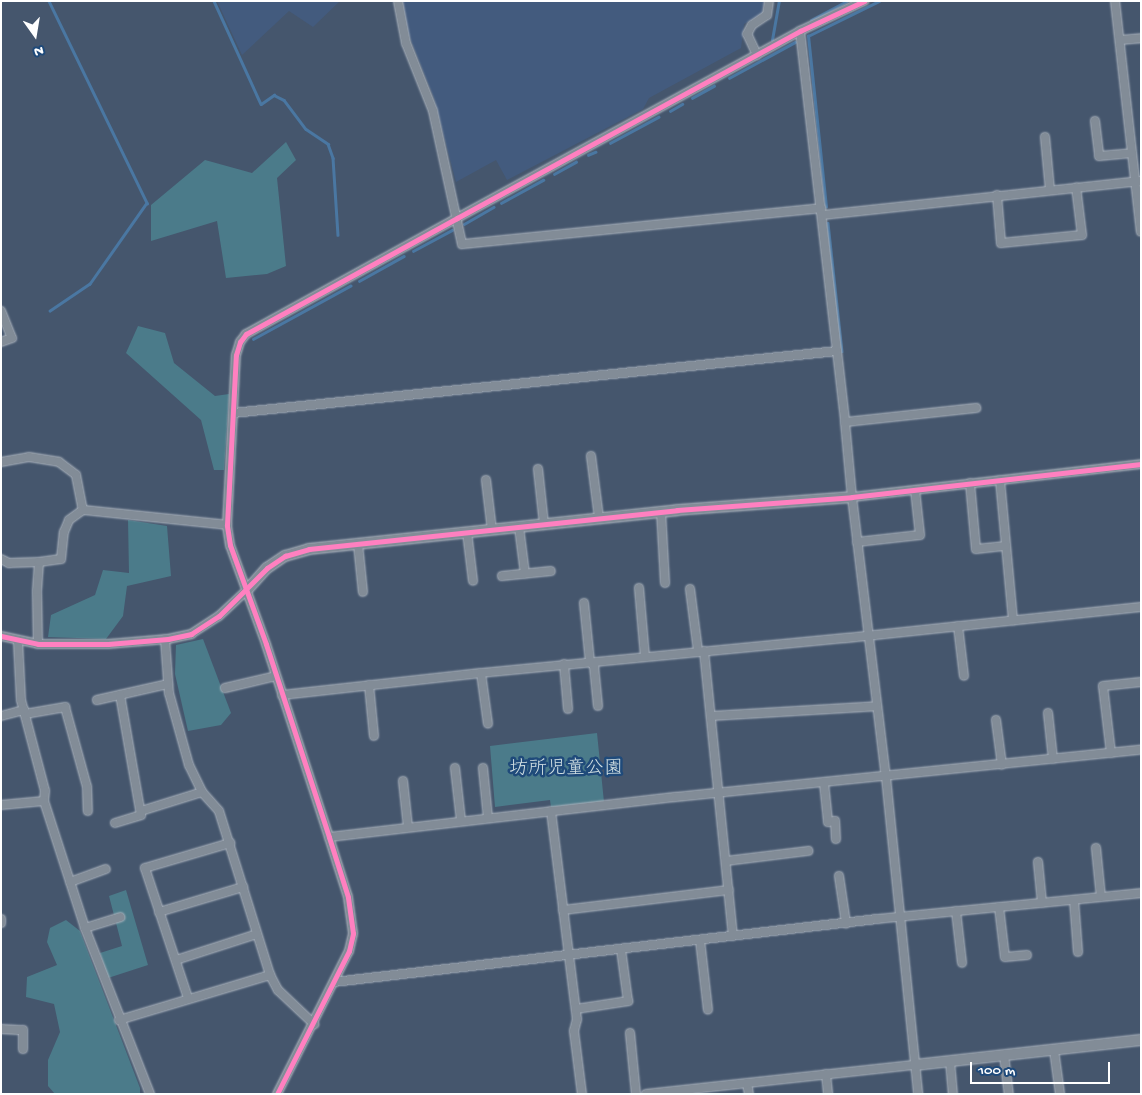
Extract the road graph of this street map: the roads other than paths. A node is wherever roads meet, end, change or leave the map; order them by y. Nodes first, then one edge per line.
1 (398, 1) edge
2 (769, 1) edge
3 (864, 1) edge
4 (1116, 1) edge
5 (800, 31) junction
6 (1141, 38) edge
7 (1120, 40) junction
8 (757, 55) junction
9 (1095, 121) dead end
10 (1045, 137) dead end
11 (1132, 153) junction
12 (1138, 181) edge
13 (1076, 187) junction
14 (1050, 190) junction
15 (997, 195) junction
16 (821, 212) junction
17 (457, 218) junction
18 (1141, 232) edge
19 (1, 311) edge
20 (1, 342) edge
21 (837, 351) junction
22 (976, 408) dead end
23 (233, 413) junction
24 (845, 422) junction
25 (591, 456) dead end
26 (1, 462) edge
27 (1141, 464) edge
28 (538, 469) dead end
29 (486, 480) dead end
30 (1000, 480) junction
31 (970, 483) junction
32 (915, 490) junction
33 (852, 497) junction
34 (83, 510) junction
35 (661, 511) junction
36 (599, 518) junction
37 (544, 524) junction
38 (227, 525) junction
39 (519, 527) junction
40 (492, 530) junction
41 (467, 532) junction
42 (857, 542) junction
43 (358, 544) junction
44 (1006, 546) junction
45 (1, 559) edge
46 (39, 562) junction
47 (551, 571) dead end
48 (524, 574) junction
49 (502, 576) dead end
50 (473, 581) dead end
51 (665, 583) dead end
52 (639, 588) dead end
53 (690, 589) dead end
54 (247, 590) junction
55 (363, 592) dead end
56 (584, 603) dead end
57 (1141, 607) edge
58 (1013, 620) junction
59 (958, 626) junction
60 (1, 636) edge
61 (869, 636) junction
62 (165, 639) junction
63 (18, 641) junction
64 (38, 644) junction
65 (701, 651) junction
66 (645, 656) junction
67 (590, 662) junction
68 (564, 664) junction
69 (481, 673) junction
70 (276, 676) junction
71 (964, 676) dead end
72 (1141, 682) edge
73 (168, 684) junction
74 (369, 686) junction
75 (225, 688) dead end
76 (120, 695) junction
77 (282, 695) junction
78 (96, 700) dead end
79 (598, 706) dead end
80 (877, 706) junction
81 (568, 710) dead end
82 (24, 712) junction
83 (1048, 714) dead end
84 (1, 716) edge
85 (711, 716) junction
86 (996, 720) dead end
87 (488, 724) dead end
88 (374, 736) dead end
89 (1141, 750) edge
90 (1111, 753) junction
91 (1052, 759) junction
92 (1002, 765) junction
93 (455, 768) dead end
94 (483, 768) dead end
95 (886, 777) junction
96 (403, 781) dead end
97 (824, 783) junction
98 (202, 792) junction
99 (719, 793) junction
100 (44, 801) junction
101 (1, 805) edge
102 (88, 811) dead end
103 (141, 811) junction
104 (551, 811) junction
105 (488, 818) junction
106 (461, 821) junction
107 (115, 823) dead end
108 (408, 827) junction
109 (329, 837) junction
110 (836, 839) dead end
111 (230, 843) junction
112 (1096, 848) dead end
113 (808, 851) dead end
114 (726, 861) junction
115 (1038, 862) dead end
116 (106, 870) dead end
117 (839, 876) dead end
118 (70, 882) junction
119 (243, 887) junction
120 (729, 890) junction
121 (1141, 893) edge
122 (1102, 897) junction
123 (1074, 900) junction
124 (1042, 903) junction
125 (999, 907) junction
126 (563, 910) junction
127 (956, 911) junction
128 (159, 912) junction
129 (120, 917) dead end
130 (900, 917) junction
131 (846, 923) junction
132 (85, 928) junction
133 (257, 934) junction
134 (733, 936) junction
135 (700, 940) junction
136 (621, 949) junction
137 (1078, 952) dead end
138 (569, 955) junction
139 (1027, 955) dead end
140 (176, 960) junction
141 (962, 963) dead end
142 (270, 975) junction
143 (334, 982) junction
144 (188, 998) junction
145 (576, 1009) junction
146 (708, 1010) dead end
147 (119, 1020) junction
148 (314, 1024) junction
149 (1, 1029) edge
150 (630, 1033) dead end
151 (1141, 1040) edge
152 (24, 1049) dead end
153 (1054, 1050) junction
154 (1004, 1055) junction
155 (950, 1061) junction
156 (915, 1065) junction
157 (826, 1074) junction
158 (748, 1083) junction
159 (150, 1094) edge
160 (277, 1094) edge
161 (582, 1094) edge
162 (636, 1094) edge
163 (646, 1094) edge
164 (749, 1094) edge
165 (828, 1094) edge
166 (918, 1094) edge
167 (953, 1094) edge
168 (1009, 1094) edge
169 (1060, 1094) edge

1 - 17 street
2 - 8 street
3 - 5 street
4 - 7 street
5 - 8 street
5 - 16 street
6 - 7 street
7 - 11 street
8 - 17 street
9 - 11 street
10 - 14 street
11 - 12 street
12 - 13 street
12 - 18 street
13 - 14 street
13 - 15 street
14 - 15 street
15 - 16 street
16 - 17 street
16 - 21 street
17 - 23 street
19 - 20 street
21 - 23 street
21 - 24 street
22 - 24 street
23 - 38 street
24 - 33 street
25 - 36 street
26 - 34 street
27 - 30 street
28 - 37 street
29 - 40 street
30 - 31 street
30 - 44 street
31 - 32 street
31 - 44 street
32 - 33 street
32 - 42 street
33 - 35 street
33 - 42 street
34 - 38 street
34 - 46 street
35 - 36 street
35 - 51 street
36 - 37 street
37 - 39 street
38 - 54 street
39 - 40 street
39 - 48 street
40 - 41 street
41 - 43 street
41 - 50 street
42 - 61 street
43 - 54 street
43 - 55 street
44 - 58 street
45 - 46 street
46 - 64 street
47 - 48 street
48 - 49 street
52 - 66 street
53 - 65 street
54 - 62 street
54 - 70 street
56 - 67 street
57 - 58 street
58 - 59 street
59 - 61 street
59 - 71 street
60 - 63 street
61 - 65 street
61 - 80 street
62 - 64 street
62 - 73 street
63 - 64 street
63 - 82 street
65 - 66 street
65 - 85 street
66 - 67 street
67 - 68 street
67 - 79 street
68 - 69 street
68 - 81 street
69 - 74 street
69 - 87 street
70 - 75 street
70 - 77 street
72 - 90 street
73 - 76 street
73 - 98 street
74 - 77 street
74 - 88 street
76 - 78 street
76 - 103 street
77 - 109 street
80 - 85 street
80 - 95 street
82 - 84 street
82 - 100 street
82 - 102 street
83 - 91 street
85 - 99 street
86 - 92 street
89 - 90 street
90 - 91 street
91 - 92 street
92 - 95 street
93 - 106 street
94 - 105 street
95 - 97 street
95 - 130 street
96 - 108 street
97 - 99 street
97 - 110 street
98 - 103 street
98 - 111 street
99 - 104 street
99 - 114 street
100 - 101 street
100 - 118 street
103 - 107 street
104 - 105 street
104 - 126 street
105 - 106 street
106 - 108 street
108 - 109 street
109 - 143 street
111 - 119 street
111 - 128 street
112 - 122 street
113 - 114 street
114 - 120 street
115 - 124 street
116 - 118 street
117 - 131 street
118 - 132 street
119 - 128 street
119 - 133 street
120 - 126 street
120 - 134 street
121 - 122 street
122 - 123 street
123 - 124 street
123 - 137 street
124 - 125 street
125 - 127 street
125 - 139 street
126 - 138 street
127 - 130 street
127 - 141 street
128 - 140 street
129 - 132 street
130 - 131 street
130 - 156 street
131 - 134 street
132 - 147 street
133 - 140 street
133 - 142 street
134 - 135 street
135 - 136 street
135 - 146 street
136 - 138 street
136 - 145 street
138 - 143 street
138 - 145 street
140 - 144 street
142 - 144 street
142 - 148 street
143 - 148 street
144 - 147 street
145 - 161 street
147 - 159 street
148 - 160 street
149 - 152 street
150 - 162 street
151 - 153 street
153 - 154 street
153 - 169 street
154 - 155 street
154 - 168 street
155 - 156 street
155 - 167 street
156 - 157 street
156 - 166 street
157 - 158 street
157 - 165 street
158 - 163 street
158 - 164 street

